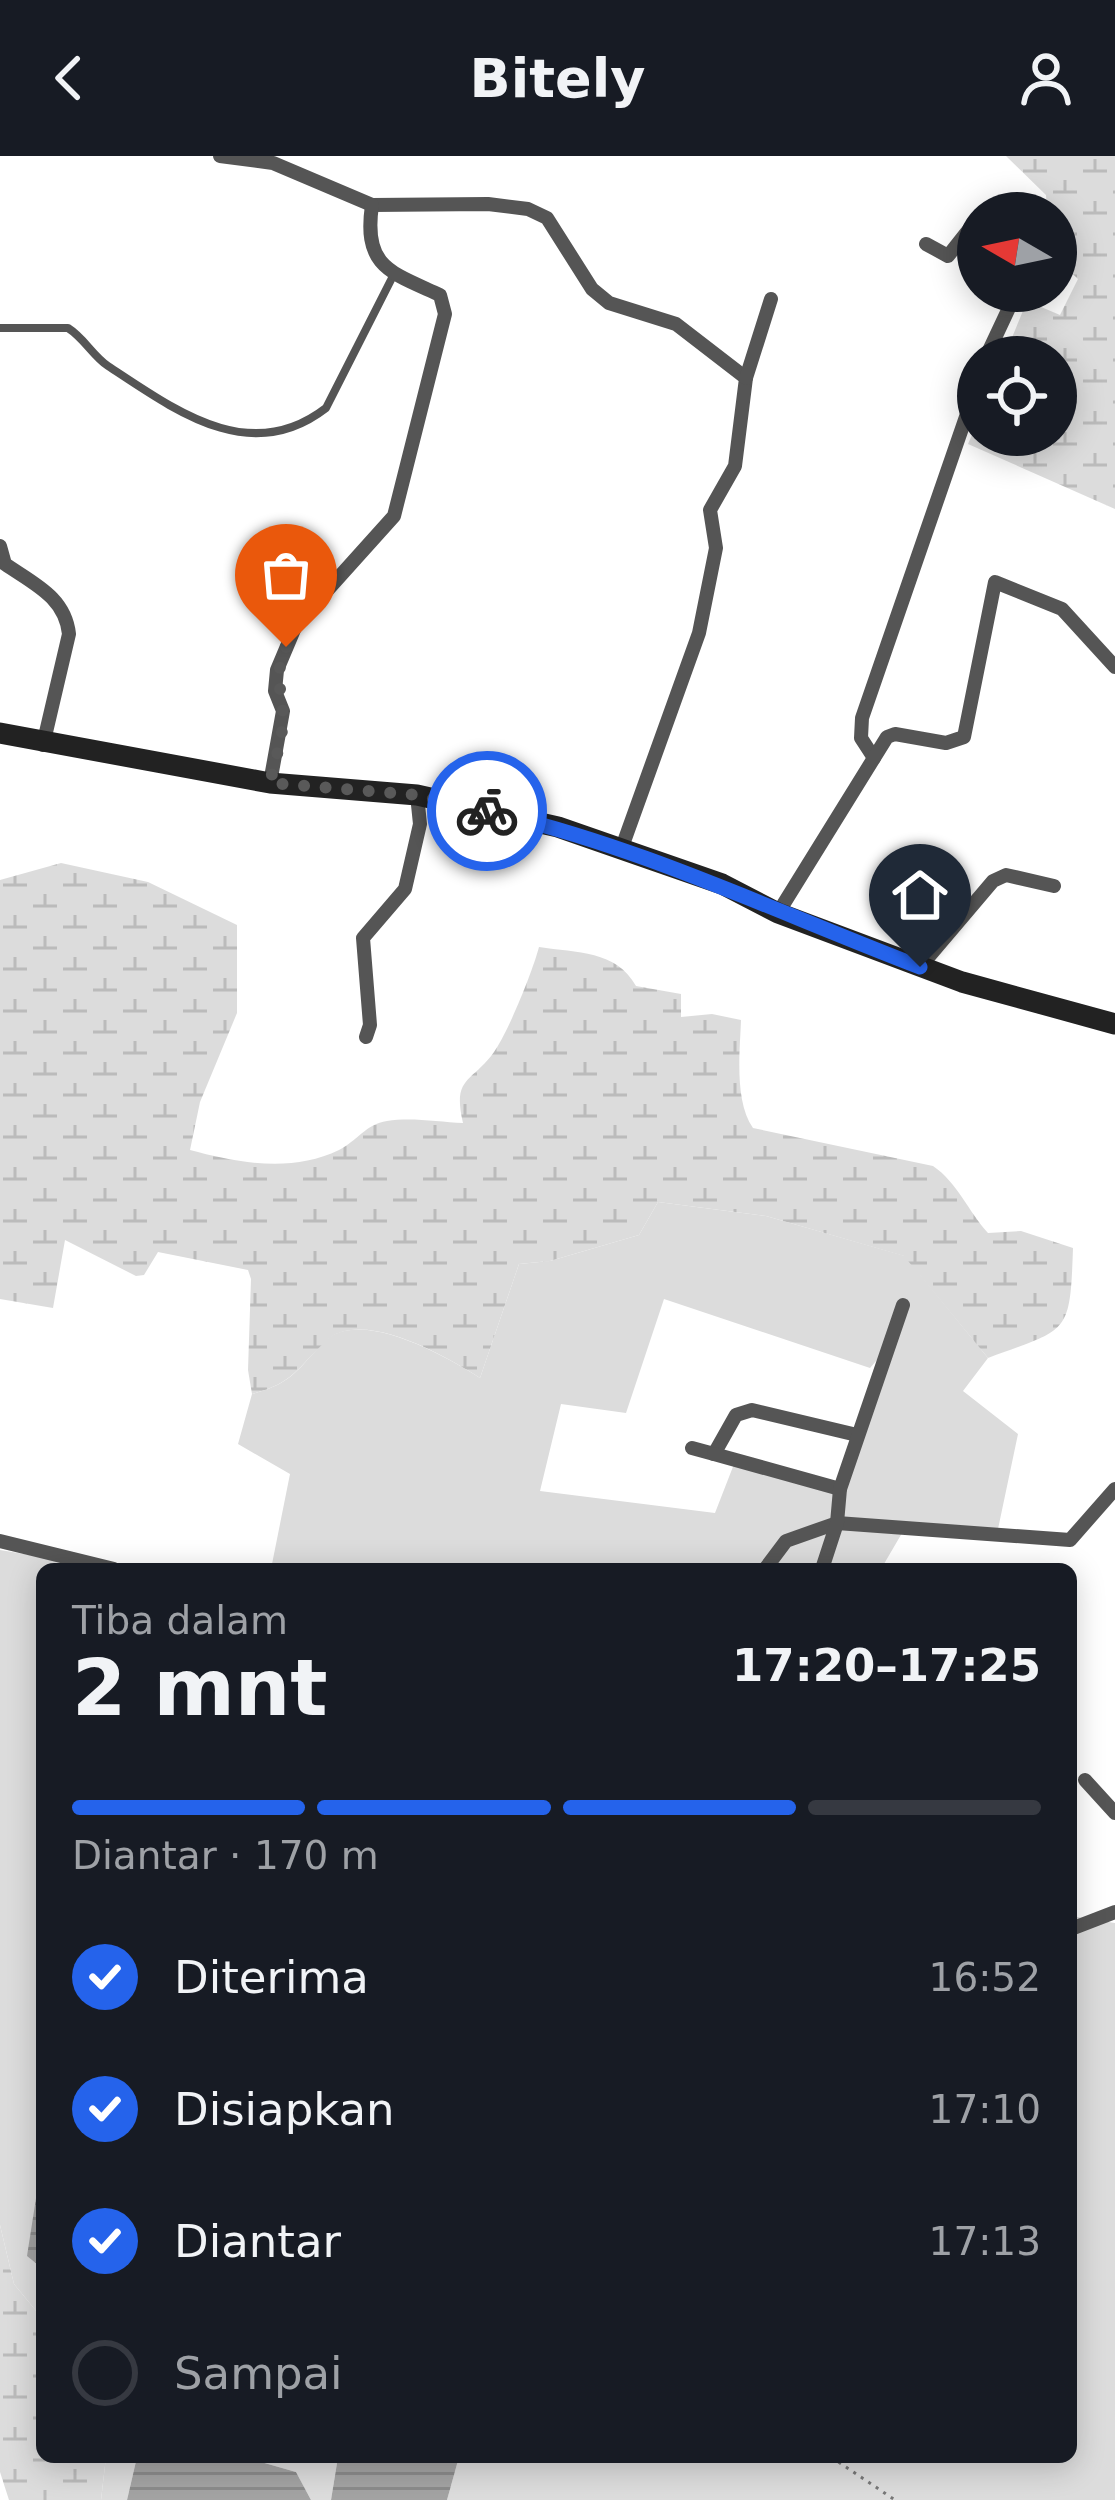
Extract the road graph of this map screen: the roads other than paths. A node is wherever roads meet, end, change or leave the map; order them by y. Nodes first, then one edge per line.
1 (220, 156) edge
2 (243, 156) edge
3 (372, 205) junction
4 (926, 244) dead end
5 (957, 246) edge
6 (394, 274) junction
7 (771, 299) dead end
8 (0, 328) edge
9 (746, 378) junction
10 (957, 443) edge
11 (0, 546) edge
12 (1115, 667) edge
13 (0, 733) edge
14 (43, 745) junction
15 (874, 758) junction
16 (270, 783) junction
17 (417, 795) junction
18 (621, 850) junction
19 (1054, 886) dead end
20 (778, 913) junction
21 (920, 967) junction
22 (1115, 1024) edge
23 (366, 1037) dead end
24 (903, 1305) dead end
25 (856, 1435) junction
26 (692, 1448) dead end
27 (714, 1454) junction
28 (840, 1489) junction
29 (1115, 1489) edge
30 (837, 1522) junction
31 (0, 1540) edge
32 (90, 1563) edge
33 (770, 1563) edge
34 (824, 1563) edge
35 (1084, 1780) dead end
36 (1115, 1813) edge
37 (1115, 1912) edge
38 (1077, 1927) edge

1 - 2 street
2 - 3 street
3 - 6 street
3 - 9 street
4 - 5 street
6 - 8 lane
6 - 16 street
7 - 9 street
9 - 18 street
10 - 15 street
11 - 14 street
12 - 15 street
13 - 14 street
14 - 16 street
15 - 20 street
16 - 17 street
17 - 18 street
17 - 23 street
18 - 20 street
19 - 21 street
20 - 21 street
21 - 22 street
24 - 25 street
25 - 27 street
25 - 28 street
26 - 27 street
27 - 28 street
28 - 30 street
29 - 30 street
30 - 33 street
30 - 34 street
31 - 32 street
35 - 36 street
37 - 38 street

